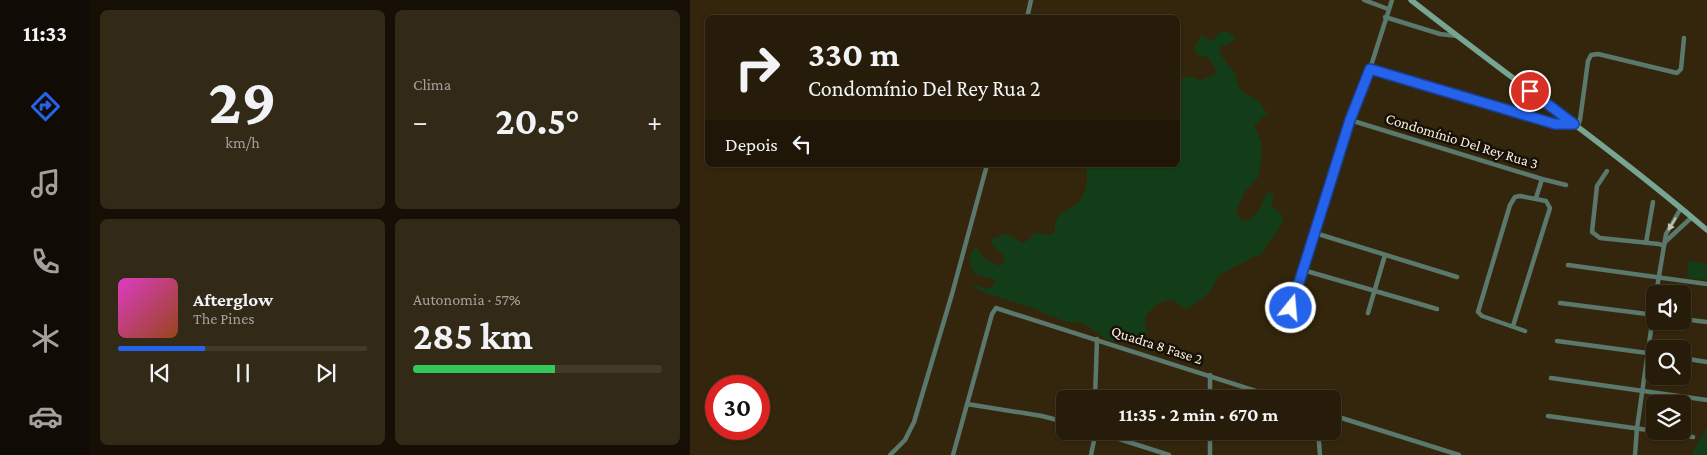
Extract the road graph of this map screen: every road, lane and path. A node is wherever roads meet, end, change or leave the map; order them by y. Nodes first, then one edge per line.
1 (1031, 0) edge
2 (1364, 0) edge
3 (1392, 0) edge
4 (1410, 0) edge
5 (1388, 9) junction
6 (1028, 15) edge
7 (1385, 17) junction
8 (1457, 36) junction
9 (1684, 38) dead end
10 (1370, 69) junction
11 (1350, 120) junction
12 (1575, 126) junction
13 (986, 167) edge
14 (1607, 171) dead end
15 (1542, 179) junction
16 (1566, 184) dead end
17 (1536, 198) junction
18 (1653, 202) dead end
19 (1682, 208) junction
20 (1692, 217) junction
21 (1707, 230) edge
22 (1315, 233) junction
23 (1646, 242) junction
24 (1665, 244) junction
25 (1385, 254) junction
26 (1568, 266) dead end
27 (1303, 270) junction
28 (1457, 277) dead end
29 (1659, 277) junction
30 (1707, 284) edge
31 (1658, 285) edge
32 (1373, 291) junction
33 (1560, 303) dead end
34 (1291, 308) dead end
35 (1437, 309) dead end
36 (1368, 314) dead end
37 (1646, 314) edge
38 (1691, 320) edge
39 (1707, 322) edge
40 (1512, 326) junction
41 (1525, 331) dead end
42 (1096, 339) junction
43 (1557, 341) dead end
44 (1646, 353) edge
45 (1691, 359) edge
46 (1707, 362) edge
47 (1646, 366) edge
48 (1210, 375) junction
49 (1551, 378) dead end
50 (1096, 390) edge
51 (1210, 390) edge
52 (1255, 390) edge
53 (1642, 391) junction
54 (1707, 400) edge
55 (967, 404) junction
56 (1548, 416) dead end
57 (1341, 418) edge
58 (1056, 420) edge
59 (1638, 428) junction
60 (1646, 429) edge
61 (1094, 440) edge
62 (1123, 440) edge
63 (1210, 440) edge
64 (1319, 440) edge
65 (1442, 452) edge
66 (890, 455) edge
67 (953, 455) edge
68 (1092, 455) edge
69 (1169, 455) edge
70 (1210, 455) edge
71 (1320, 455) edge
72 (1460, 455) edge
73 (1635, 455) edge

1 - 6 street
2 - 5 street
3 - 5 street
4 - 8 street
5 - 7 street
7 - 8 street
7 - 10 street
8 - 12 street
9 - 12 street
10 - 11 street
10 - 12 street
11 - 15 street, Condomínio Del Rey Rua 3
11 - 22 street
12 - 19 street
13 - 66 street
14 - 23 street
15 - 16 street, Condomínio Del Rey Rua 3
15 - 17 street
17 - 40 street
17 - 40 street
18 - 23 street
19 - 20 street
19 -> 24 street
20 - 21 street
20 - 24 street
22 - 25 street
22 - 27 street
23 - 24 street
24 - 29 street
25 - 28 street
25 - 32 street
26 - 29 street
27 - 32 street
27 - 34 street
29 - 30 street
29 - 31 street
32 - 35 street
32 - 36 street
33 - 37 street
38 - 39 street
40 - 41 street
42 - 48 street, Quadra 8 Fase 2
42 - 50 street
42 - 55 street, Quadra 8 Fase 2
43 - 44 street
45 - 46 street
47 - 53 street
48 - 51 street
48 - 52 street, Quadra 8 Fase 2
49 - 53 street
53 - 54 street
53 - 59 street
55 - 58 street
55 - 67 street
56 - 59 street
57 - 65 street
59 - 60 street
59 - 73 street
61 - 68 street
62 - 69 street
63 - 70 street
64 - 71 street
65 - 72 street

